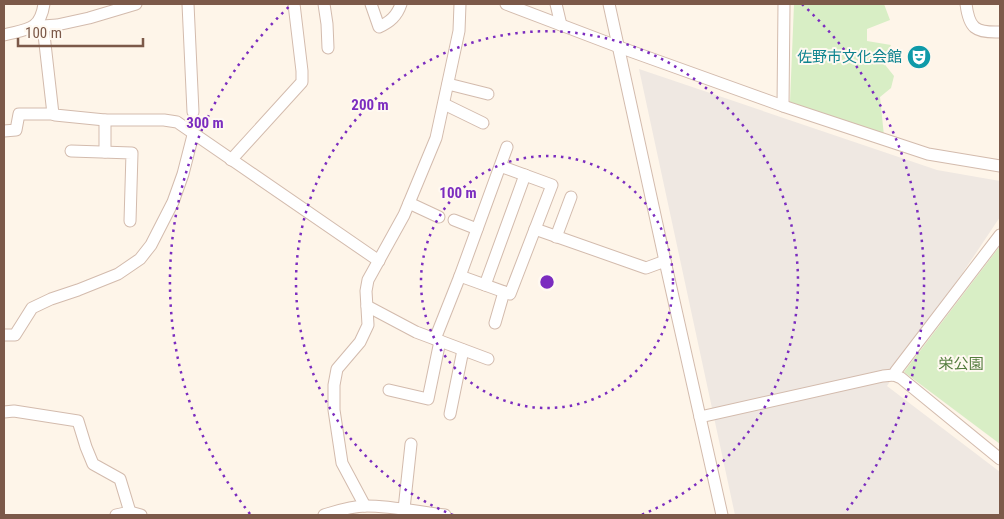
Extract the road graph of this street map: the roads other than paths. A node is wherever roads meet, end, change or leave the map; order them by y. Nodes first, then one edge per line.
1 (44, 4) edge
2 (136, 4) edge
3 (188, 4) edge
4 (294, 4) edge
5 (324, 4) edge
6 (371, 4) edge
7 (400, 4) edge
8 (460, 4) edge
9 (506, 4) edge
10 (556, 4) edge
11 (609, 4) edge
12 (784, 4) edge
13 (966, 4) edge
14 (40, 25) junction
15 (561, 25) junction
16 (1000, 32) edge
17 (4, 35) edge
18 (619, 47) junction
19 (328, 48) dead end
20 (448, 84) junction
21 (488, 94) dead end
22 (444, 104) junction
23 (783, 106) junction
24 (193, 112) dead end
25 (54, 114) junction
26 (105, 120) junction
27 (483, 123) dead end
28 (4, 131) edge
29 (194, 134) junction
30 (507, 147) dead end
31 (71, 151) dead end
32 (105, 152) junction
33 (231, 160) junction
34 (500, 166) junction
35 (1000, 166) edge
36 (525, 175) junction
37 (571, 197) dead end
38 (409, 203) junction
39 (439, 217) dead end
40 (454, 220) dead end
41 (130, 221) dead end
42 (478, 229) junction
43 (535, 229) junction
44 (1000, 235) edge
45 (556, 237) junction
46 (379, 260) junction
47 (665, 261) junction
48 (460, 276) junction
49 (485, 285) junction
50 (504, 292) junction
51 (366, 306) junction
52 (495, 323) dead end
53 (4, 335) edge
54 (438, 340) junction
55 (463, 350) junction
56 (488, 359) dead end
57 (894, 375) junction
58 (389, 390) dead end
59 (4, 412) edge
60 (450, 414) dead end
61 (700, 417) junction
62 (411, 444) dead end
63 (1000, 459) edge
64 (365, 506) junction
65 (409, 512) edge
66 (135, 514) edge
67 (116, 515) edge
68 (324, 515) edge
69 (445, 515) edge
70 (722, 515) edge

1 - 14 street
2 - 14 street
3 - 24 street
4 - 33 street
5 - 19 street
6 - 7 street
8 - 20 street
9 - 15 street
10 - 15 street
11 - 18 street
12 - 23 street
13 - 16 street
14 - 17 street
14 - 25 street
15 - 18 street
18 - 23 street
18 - 47 street
20 - 21 street
20 - 22 street
22 - 27 street
22 - 38 street
23 - 35 street
25 - 26 street
25 - 28 street
26 - 29 street
26 - 32 street
29 - 33 street
29 - 53 street
30 - 34 street
31 - 32 street
32 - 41 street
33 - 46 street
34 - 36 street
34 - 42 street
36 - 43 street
36 - 49 street
37 - 45 street
38 - 39 street
38 - 46 street
40 - 42 street
42 - 48 street
43 - 45 street
43 - 50 street
44 - 57 street
45 - 47 street
46 - 51 street
47 - 61 street
48 - 49 street
48 - 54 street
49 - 50 street
50 - 52 street
51 - 54 street
51 - 64 street
54 - 55 street
54 - 58 street
55 - 56 street
55 - 60 street
57 - 61 street
57 - 63 street
59 - 66 street
61 - 70 street
62 - 65 street
64 - 65 street
64 - 68 street
65 - 69 street
66 - 67 street

